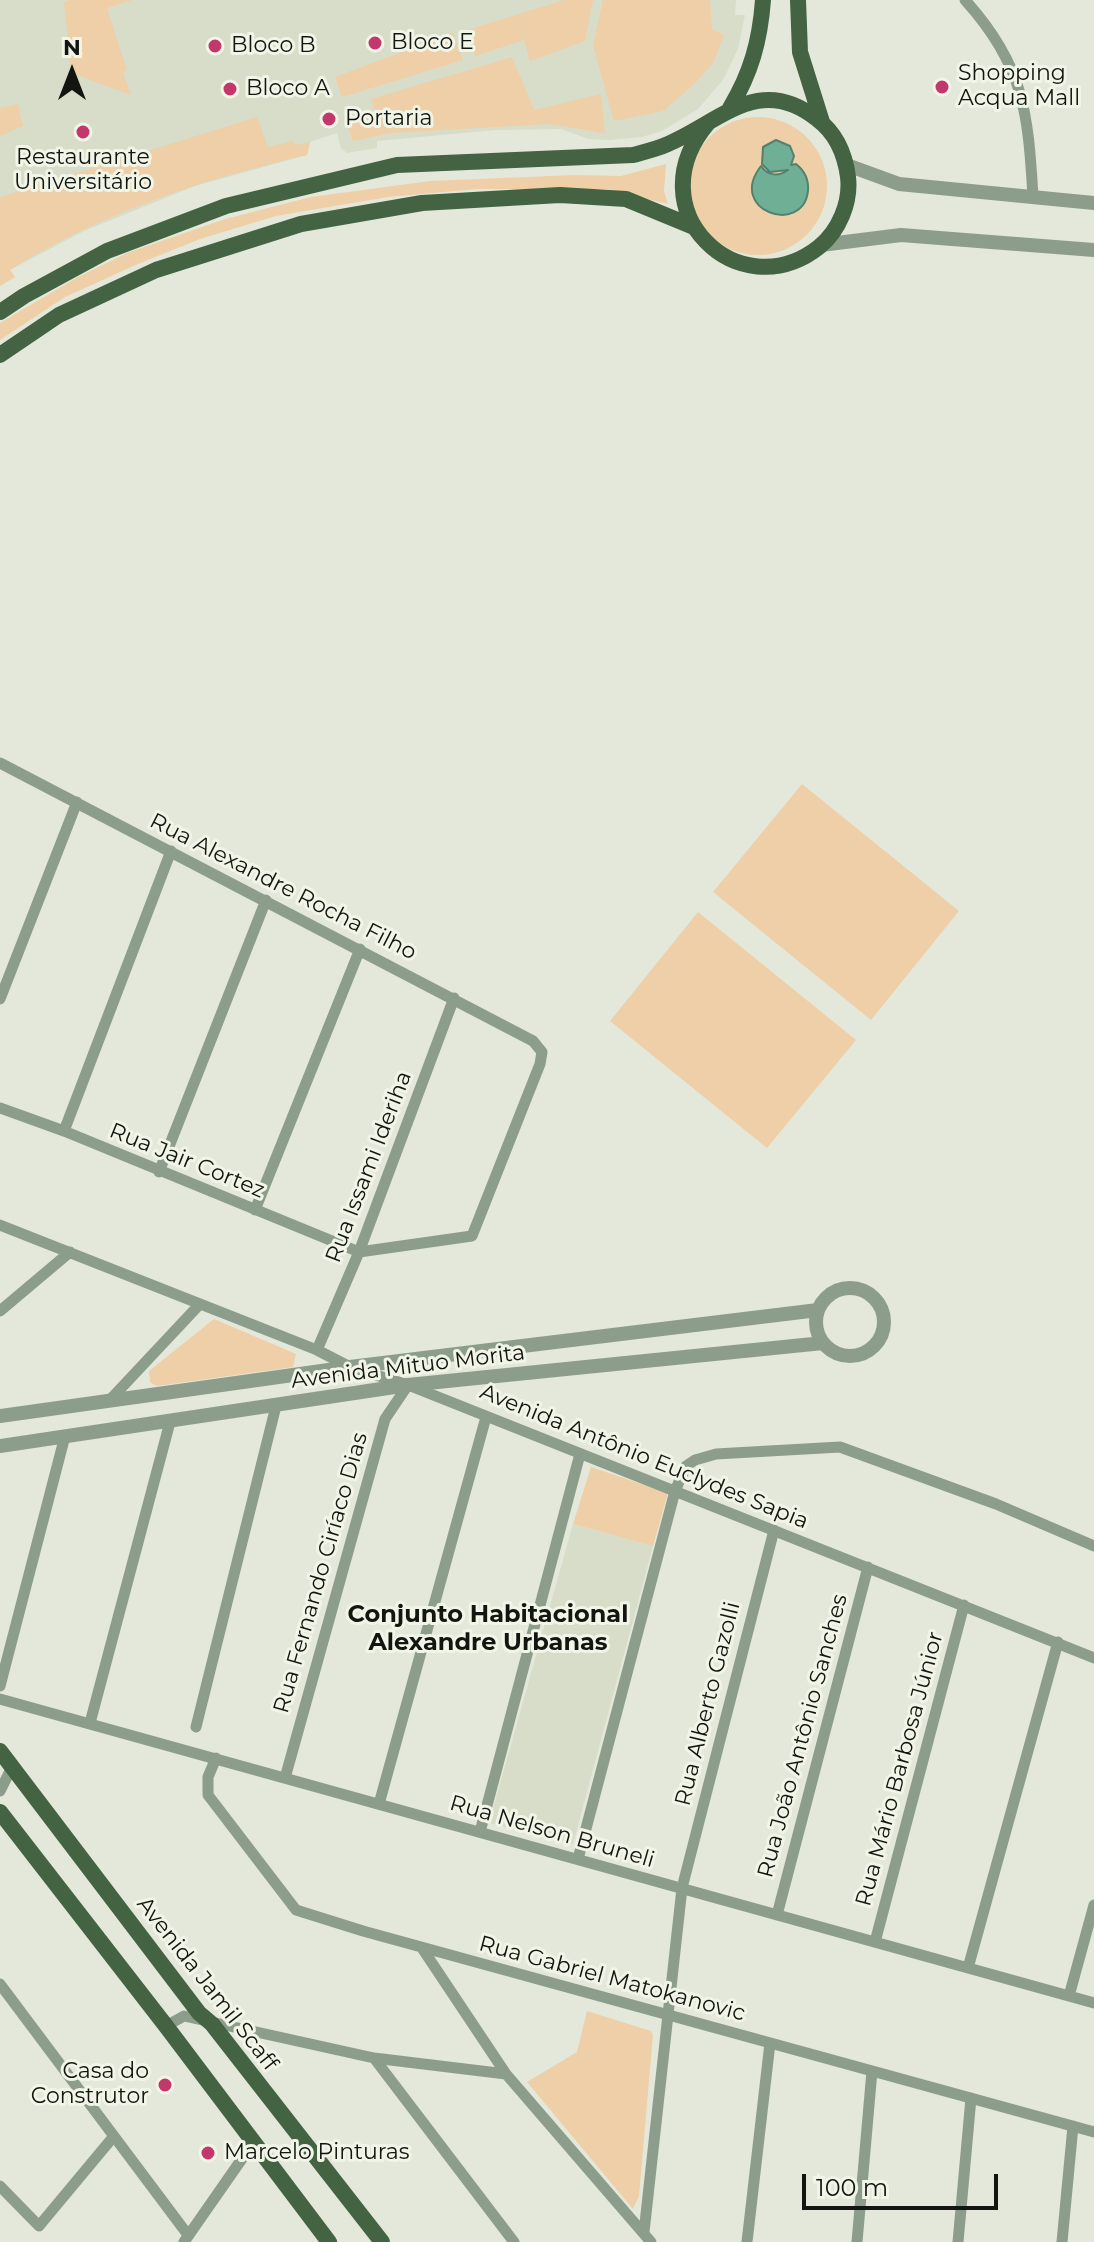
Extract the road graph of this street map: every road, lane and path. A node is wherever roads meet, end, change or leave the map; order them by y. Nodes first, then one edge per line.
1 (763, 0) edge
2 (798, 0) edge
3 (965, 0) edge
4 (730, 108) junction
5 (708, 123) junction
6 (822, 123) junction
7 (847, 165) junction
8 (1033, 197) junction
9 (1094, 203) edge
10 (694, 227) junction
11 (821, 245) junction
12 (1094, 250) edge
13 (0, 312) edge
14 (0, 355) edge
15 (0, 763) edge
16 (77, 802) junction
17 (171, 851) junction
18 (266, 900) junction
19 (360, 949) junction
20 (454, 998) junction
21 (0, 999) edge
22 (0, 1108) edge
23 (64, 1131) junction
24 (159, 1172) junction
25 (255, 1210) junction
26 (0, 1225) edge
27 (70, 1252) junction
28 (359, 1252) junction
29 (199, 1305) junction
30 (818, 1310) junction
31 (0, 1311) edge
32 (823, 1343) junction
33 (317, 1350) junction
34 (350, 1367) junction
35 (408, 1385) junction
36 (108, 1402) junction
37 (276, 1406) junction
38 (0, 1416) edge
39 (486, 1417) junction
40 (170, 1422) junction
41 (65, 1436) junction
42 (0, 1446) edge
43 (580, 1454) junction
44 (675, 1491) junction
45 (774, 1530) junction
46 (1094, 1546) edge
47 (868, 1567) junction
48 (964, 1605) junction
49 (1058, 1642) junction
50 (1094, 1658) edge
51 (0, 1686) edge
52 (0, 1699) edge
53 (90, 1723) junction
54 (196, 1727) dead end
55 (0, 1751) edge
56 (216, 1758) junction
57 (12, 1767) junction
58 (285, 1778) junction
59 (0, 1791) edge
60 (379, 1804) junction
61 (0, 1812) edge
62 (480, 1832) junction
63 (578, 1859) junction
64 (682, 1888) junction
65 (1094, 1905) edge
66 (777, 1915) junction
67 (875, 1942) junction
68 (422, 1948) junction
69 (968, 1968) junction
70 (0, 1984) edge
71 (1069, 1996) junction
72 (1094, 2003) edge
73 (668, 2015) junction
74 (212, 2024) junction
75 (166, 2026) junction
76 (770, 2043) junction
77 (374, 2058) junction
78 (872, 2071) junction
79 (506, 2074) junction
80 (971, 2098) junction
81 (1073, 2126) junction
82 (1094, 2132) edge
83 (114, 2136) junction
84 (253, 2143) junction
85 (0, 2186) edge
86 (648, 2237) edge
87 (186, 2239) edge
88 (329, 2242) edge
89 (382, 2242) edge
90 (514, 2242) edge
91 (747, 2242) edge
92 (857, 2242) edge
93 (958, 2242) edge
94 (1062, 2242) edge

1 - 4 main road
2 - 6 main road
3 - 8 street
4 - 5 main road
4 - 6 main road
5 - 10 main road
5 - 13 main road
6 - 7 main road
7 - 8 street
7 - 11 main road
8 - 9 street
10 - 11 main road
10 - 14 main road
11 - 12 street
15 - 16 street, Rua Alexandre Rocha Filho
16 - 17 street, Rua Alexandre Rocha Filho
16 - 21 street
17 - 18 street, Rua Alexandre Rocha Filho
17 - 23 street
18 - 19 street, Rua Alexandre Rocha Filho
18 - 24 street
19 - 20 street, Rua Alexandre Rocha Filho
19 - 25 street
20 - 28 street, Rua Issami Ideriha
20 - 28 street, Rua Alexandre Rocha Filho
22 - 23 street, Rua Jair Cortez
23 - 24 street, Rua Jair Cortez
24 - 25 street, Rua Jair Cortez
25 - 28 street, Rua Jair Cortez
26 - 27 street, Avenida Antônio Euclydes Sapia
27 - 29 street, Avenida Antônio Euclydes Sapia
27 - 31 street
28 - 33 street, Rua Issami Ideriha
29 - 33 street, Avenida Antônio Euclydes Sapia
29 - 36 street
30 - 32 street
30 - 32 street
30 - 34 street, Avenida Mituo Morita
32 - 35 street, Avenida Mituo Morita
33 - 34 street, Avenida Antônio Euclydes Sapia
34 - 35 street, Avenida Antônio Euclydes Sapia
34 - 36 street, Avenida Mituo Morita
35 - 37 street, Avenida Mituo Morita
35 - 39 street, Avenida Antônio Euclydes Sapia
35 - 58 street, Rua Fernando Ciríaco Dias
36 - 38 street, Avenida Mituo Morita
37 - 40 street, Avenida Mituo Morita
37 - 54 street
39 - 43 street, Avenida Antônio Euclydes Sapia
39 - 60 street
40 - 41 street, Avenida Mituo Morita
40 - 53 street
41 - 42 street, Avenida Mituo Morita
41 - 51 street
43 - 44 street, Avenida Antônio Euclydes Sapia
43 - 62 street
44 - 45 street, Avenida Antônio Euclydes Sapia
44 - 46 street
44 - 63 street
45 - 47 street, Avenida Antônio Euclydes Sapia
45 - 64 street, Rua Alberto Gazolli
47 - 48 street, Avenida Antônio Euclydes Sapia
47 - 66 street, Rua João Antônio Sanches
48 - 49 street, Avenida Antônio Euclydes Sapia
48 - 67 street, Rua Mário Barbosa Júnior
49 - 50 street, Avenida Antônio Euclydes Sapia
49 - 69 street
52 - 53 street, Rua Nelson Bruneli
53 - 56 street, Rua Nelson Bruneli
55 - 57 main road, Avenida Jamil Scaff
56 - 58 street, Rua Nelson Bruneli
56 - 68 street, Rua Gabriel Matokanovic
57 - 59 street
57 - 74 main road, Avenida Jamil Scaff
58 - 60 street, Rua Nelson Bruneli
60 - 62 street, Rua Nelson Bruneli
61 - 75 main road
62 - 63 street, Rua Nelson Bruneli
63 - 64 street, Rua Nelson Bruneli
64 - 66 street, Rua Nelson Bruneli
64 - 73 street, Rua Alberto Gazolli
65 - 71 street
66 - 67 street, Rua Nelson Bruneli
67 - 69 street, Rua Nelson Bruneli
68 - 73 street, Rua Gabriel Matokanovic
68 - 79 street
69 - 71 street, Rua Nelson Bruneli
70 - 83 street
71 - 72 street, Rua Nelson Bruneli
73 - 76 street, Rua Gabriel Matokanovic
73 - 86 street, Rua Alberto Gazolli
74 - 75 street
74 - 77 street
74 - 89 main road, Avenida Jamil Scaff
75 - 84 main road
76 - 78 street, Rua Gabriel Matokanovic
76 - 91 street
77 - 79 street
77 - 90 street
78 - 80 street, Rua Gabriel Matokanovic
78 - 92 street
79 - 86 street
80 - 81 street, Rua Gabriel Matokanovic
80 - 93 street
81 - 82 street, Rua Gabriel Matokanovic
81 - 94 street
83 - 85 street
83 - 87 street
84 - 87 street
84 - 88 main road

